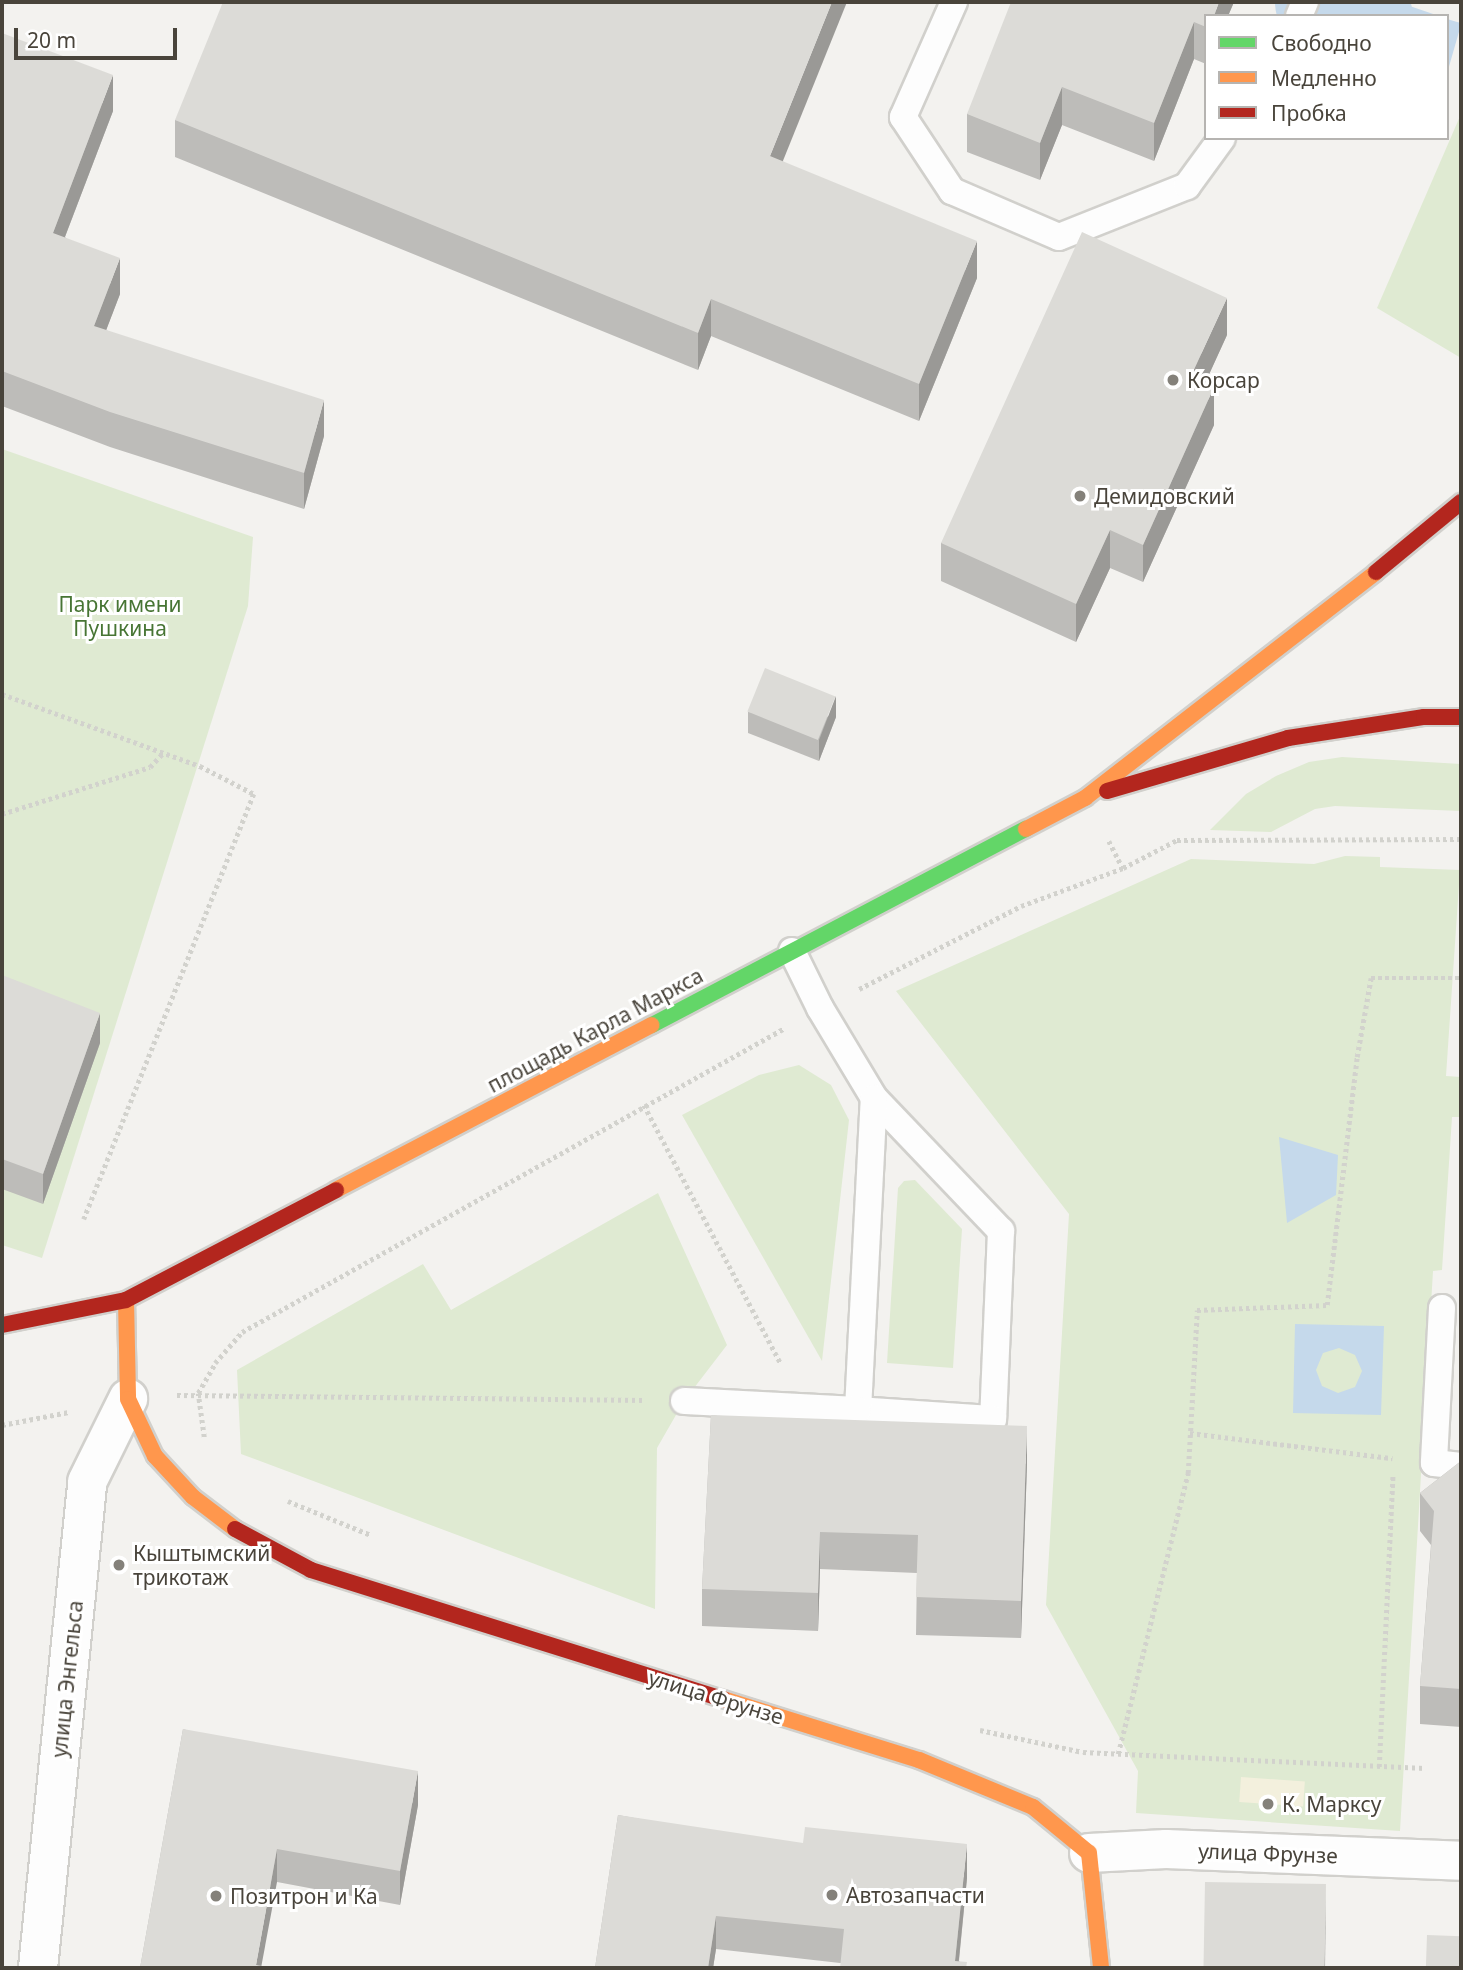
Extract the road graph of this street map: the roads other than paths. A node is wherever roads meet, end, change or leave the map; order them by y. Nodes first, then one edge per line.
1 (954, 2) edge
2 (1221, 140) edge
3 (1461, 502) edge
4 (1461, 717) edge
5 (1085, 798) junction
6 (792, 951) junction
7 (874, 1098) junction
8 (125, 1300) junction
9 (1442, 1308) dead end
10 (2, 1325) edge
11 (128, 1399) junction
12 (684, 1401) road end
13 (858, 1410) junction
14 (1461, 1466) edge
15 (1090, 1853) junction
16 (1461, 1861) edge
17 (38, 1968) edge
18 (1101, 1968) edge

1 - 2 lane
3 - 5 main road
4 - 5 main road
5 - 6 main road, площадь Карла Маркса
6 - 7 lane
6 - 8 main road, площадь Карла Маркса
7 - 13 lane
7 - 13 lane
8 - 10 main road, площадь Карла Маркса
8 - 11 main road, улица Фрунзе
9 - 14 lane
11 - 15 main road, улица Фрунзе
11 - 17 street, улица Энгельса
12 - 13 lane
15 - 16 street, улица Фрунзе
15 - 18 main road

